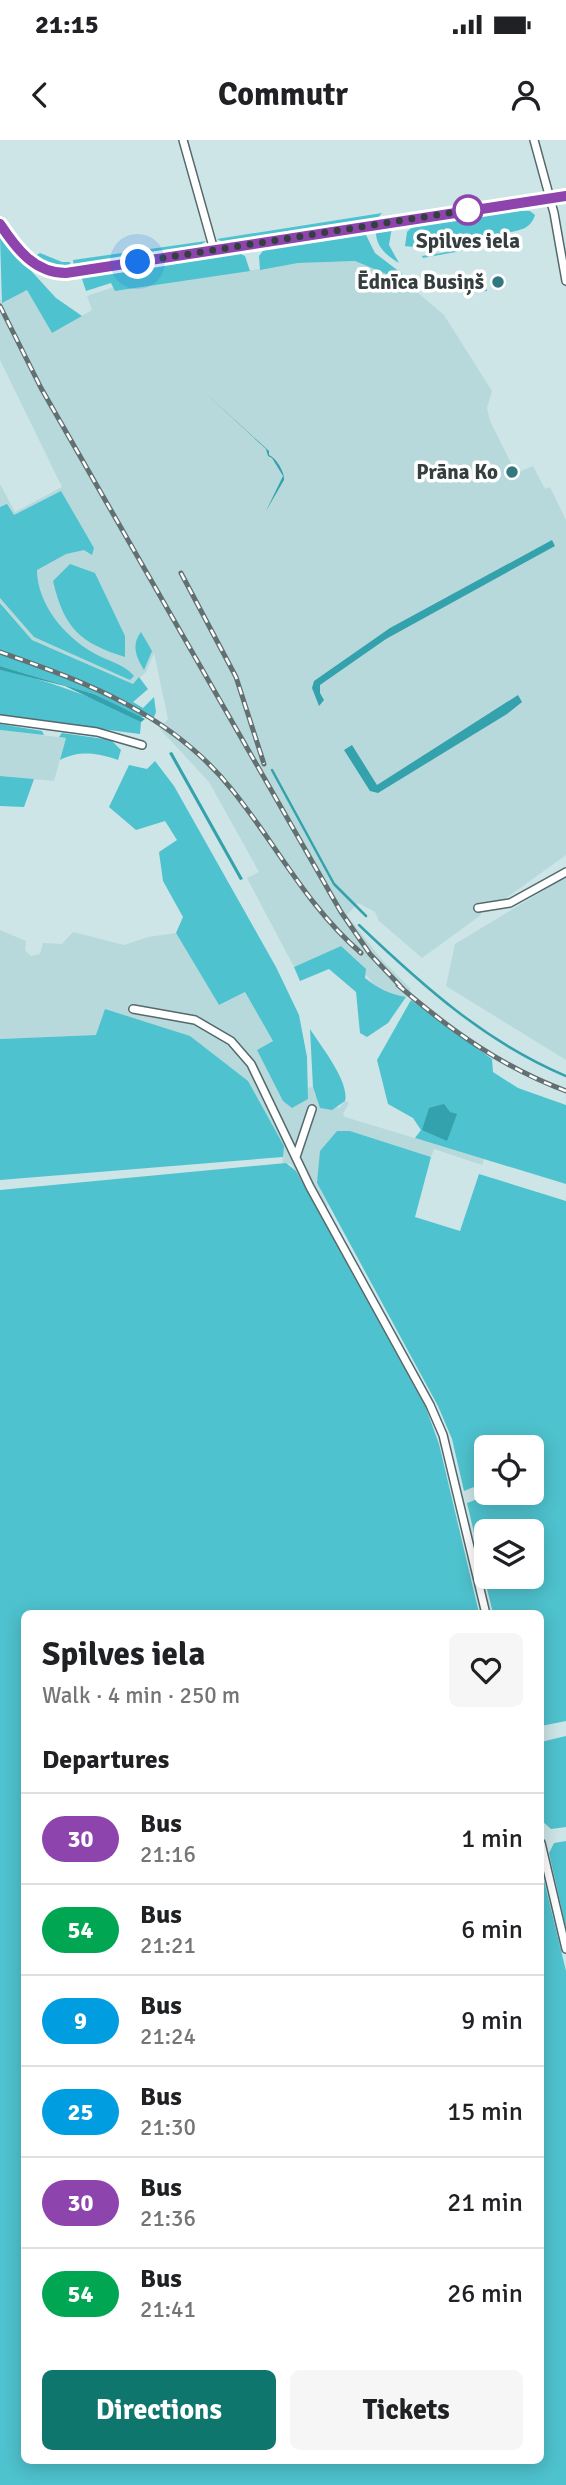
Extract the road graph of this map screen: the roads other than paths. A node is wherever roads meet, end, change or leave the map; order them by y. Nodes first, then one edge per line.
1 (183, 140) edge
2 (534, 140) edge
3 (566, 196) edge
4 (549, 200) junction
5 (0, 224) edge
6 (214, 250) junction
7 (566, 281) edge
8 (0, 719) edge
9 (142, 745) dead end
10 (566, 872) edge
11 (478, 908) dead end
12 (133, 1009) dead end
13 (312, 1109) dead end
14 (296, 1157) junction
15 (485, 1610) edge
16 (544, 1856) edge
17 (566, 1948) edge

1 - 6 street
2 - 4 street
3 - 4 street
4 - 6 street
4 - 7 street
5 - 6 street
8 - 9 street
10 - 11 street
12 - 14 street
13 - 14 street
14 - 15 street
16 - 17 street

